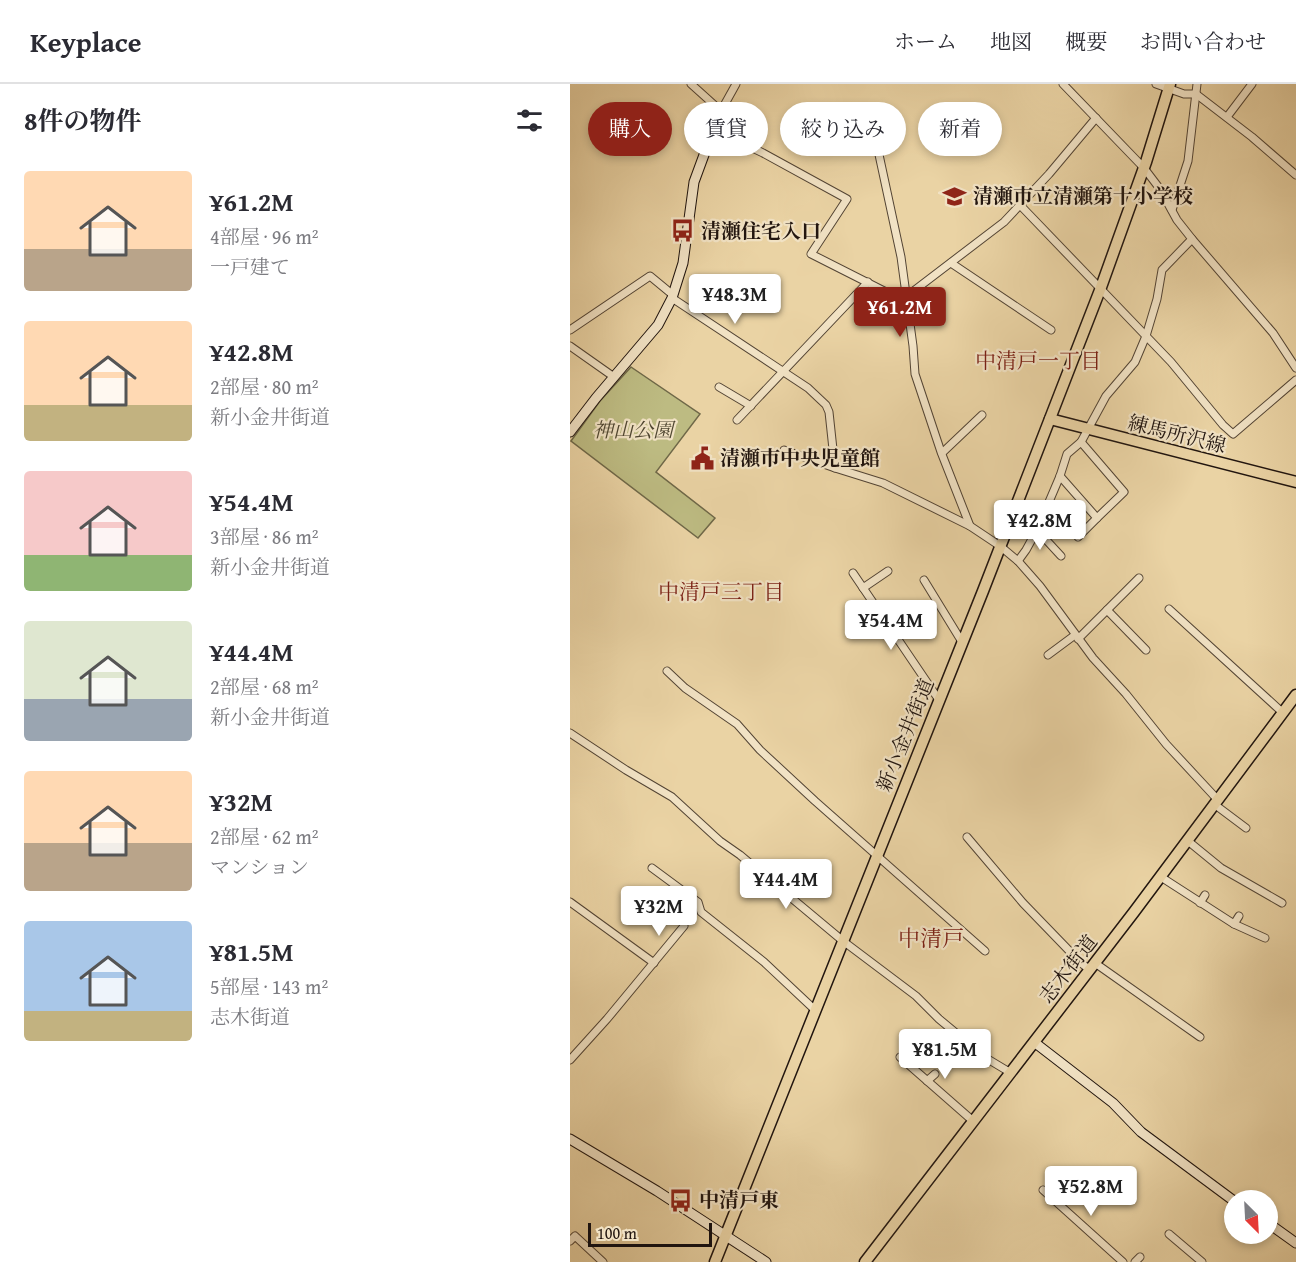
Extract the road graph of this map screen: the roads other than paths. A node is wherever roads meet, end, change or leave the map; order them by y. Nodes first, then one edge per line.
1 (691, 84) edge
2 (736, 84) edge
3 (1063, 84) edge
4 (1156, 84) edge
5 (1197, 84) edge
6 (1252, 84) edge
7 (1169, 86) edge
8 (1196, 94) junction
9 (712, 102) edge
10 (727, 102) edge
11 (1227, 117) junction
12 (1096, 118) junction
13 (704, 156) edge
14 (768, 156) edge
15 (879, 156) edge
16 (1144, 168) junction
17 (1296, 175) edge
18 (1020, 205) junction
19 (1172, 210) junction
20 (1192, 239) junction
21 (951, 263) junction
22 (867, 282) junction
23 (1100, 290) junction
24 (673, 297) junction
25 (907, 299) junction
26 (570, 330) edge
27 (1050, 330) dead end
28 (1146, 336) junction
29 (570, 346) edge
30 (1296, 368) edge
31 (784, 372) junction
32 (614, 376) junction
33 (1296, 380) edge
34 (719, 387) dead end
35 (751, 406) junction
36 (981, 415) dead end
37 (1050, 419) junction
38 (737, 420) dead end
39 (571, 428) edge
40 (1088, 429) junction
41 (1081, 441) junction
42 (784, 450) dead end
43 (942, 453) junction
44 (836, 468) junction
45 (1060, 476) junction
46 (1296, 482) edge
47 (1097, 518) junction
48 (970, 526) junction
49 (1037, 530) junction
50 (1078, 537) dead end
51 (1000, 546) junction
52 (1061, 556) dead end
53 (1018, 561) junction
54 (888, 572) dead end
55 (853, 573) dead end
56 (1139, 578) dead end
57 (924, 580) dead end
58 (863, 588) junction
59 (1169, 609) dead end
60 (1107, 610) junction
61 (1077, 637) junction
62 (962, 642) junction
63 (1146, 650) dead end
64 (1048, 655) dead end
65 (667, 671) dead end
66 (1296, 694) edge
67 (939, 700) junction
68 (1282, 712) junction
69 (570, 733) edge
70 (1216, 801) junction
71 (1246, 828) dead end
72 (967, 837) dead end
73 (1188, 841) junction
74 (877, 855) junction
75 (652, 868) dead end
76 (1161, 877) junction
77 (680, 878) dead end
78 (674, 885) junction
79 (1205, 895) dead end
80 (570, 902) edge
81 (1200, 903) junction
82 (1282, 903) dead end
83 (1239, 916) dead end
84 (1234, 924) junction
85 (684, 926) dead end
86 (1265, 938) dead end
87 (843, 941) junction
88 (985, 951) dead end
89 (654, 963) junction
90 (1092, 967) junction
91 (815, 1010) junction
92 (1200, 1037) dead end
93 (1034, 1042) junction
94 (900, 1057) dead end
95 (570, 1060) edge
96 (1011, 1073) junction
97 (934, 1074) dead end
98 (927, 1081) junction
99 (973, 1121) junction
100 (570, 1139) edge
101 (1043, 1190) dead end
102 (1224, 1194) edge
103 (1278, 1230) edge
104 (1168, 1234) dead end
105 (725, 1235) junction
106 (570, 1240) edge
107 (1296, 1243) edge
108 (600, 1261) edge
109 (715, 1262) edge
110 (766, 1262) edge
111 (865, 1262) edge
112 (1124, 1262) edge
113 (1202, 1262) edge

1 - 9 street
2 - 10 street
3 - 12 street
4 - 7 street
5 - 8 street
6 - 11 street
7 - 8 street
7 - 16 main road, 新小金井街道
8 - 11 street
8 - 19 street
11 - 17 street
12 - 16 street
12 - 18 street
13 - 24 street
14 - 22 street
15 - 25 street
16 - 19 street
16 - 23 main road, 新小金井街道
18 - 21 street
18 - 23 street
19 - 20 street
20 - 28 street
20 - 30 street
21 - 25 street
21 - 27 street
22 - 25 street
22 - 31 street
23 - 28 street
23 - 37 main road, 新小金井街道
24 - 26 street
24 - 31 street
24 - 32 street
25 - 43 street
28 - 33 street
28 - 40 street
29 - 32 street
31 - 35 street
31 - 44 street
32 - 39 street
34 - 35 street
35 - 38 street
36 - 43 street
37 - 40 main road, 練馬所沢線
37 - 51 main road, 新小金井街道
40 - 41 street
40 - 46 main road, 練馬所沢線
41 - 45 street
41 - 47 street
42 - 44 street
43 - 48 street
44 - 48 street
45 - 47 street
45 - 49 street
47 - 50 street
48 - 51 street
49 - 52 street
49 - 53 street
51 - 53 street
51 - 62 main road, 新小金井街道
53 - 61 street
54 - 58 street
55 - 58 street
56 - 60 street
57 - 62 street
58 - 67 street
59 - 68 street
60 - 61 street
60 - 63 street
61 - 64 street
61 - 70 street
62 - 67 main road, 新小金井街道
65 - 74 street
66 - 68 main road, 志木街道
67 - 74 main road, 新小金井街道
68 - 70 main road, 志木街道
69 - 87 street
70 - 71 street
70 - 73 main road, 志木街道
72 - 90 street
73 - 76 main road, 志木街道
73 - 82 street
74 - 87 main road, 新小金井街道
74 - 88 street
75 - 78 street
76 - 81 street
76 - 90 main road, 志木街道
77 - 78 street
78 - 91 street
79 - 81 street
80 - 89 street
81 - 84 street
83 - 84 street
84 - 86 street
85 - 89 street
87 - 91 main road, 新小金井街道
87 - 96 street
89 - 95 street
90 - 92 street
90 - 93 main road, 志木街道
91 - 105 main road, 新小金井街道
93 - 96 main road, 志木街道
93 - 102 street
94 - 98 street
96 - 99 main road, 志木街道
97 - 98 street
98 - 99 street
99 - 111 main road, 志木街道
100 - 105 street
101 - 112 street
103 - 107 street
104 - 113 street
105 - 109 main road, 新小金井街道
105 - 110 street
106 - 108 street

